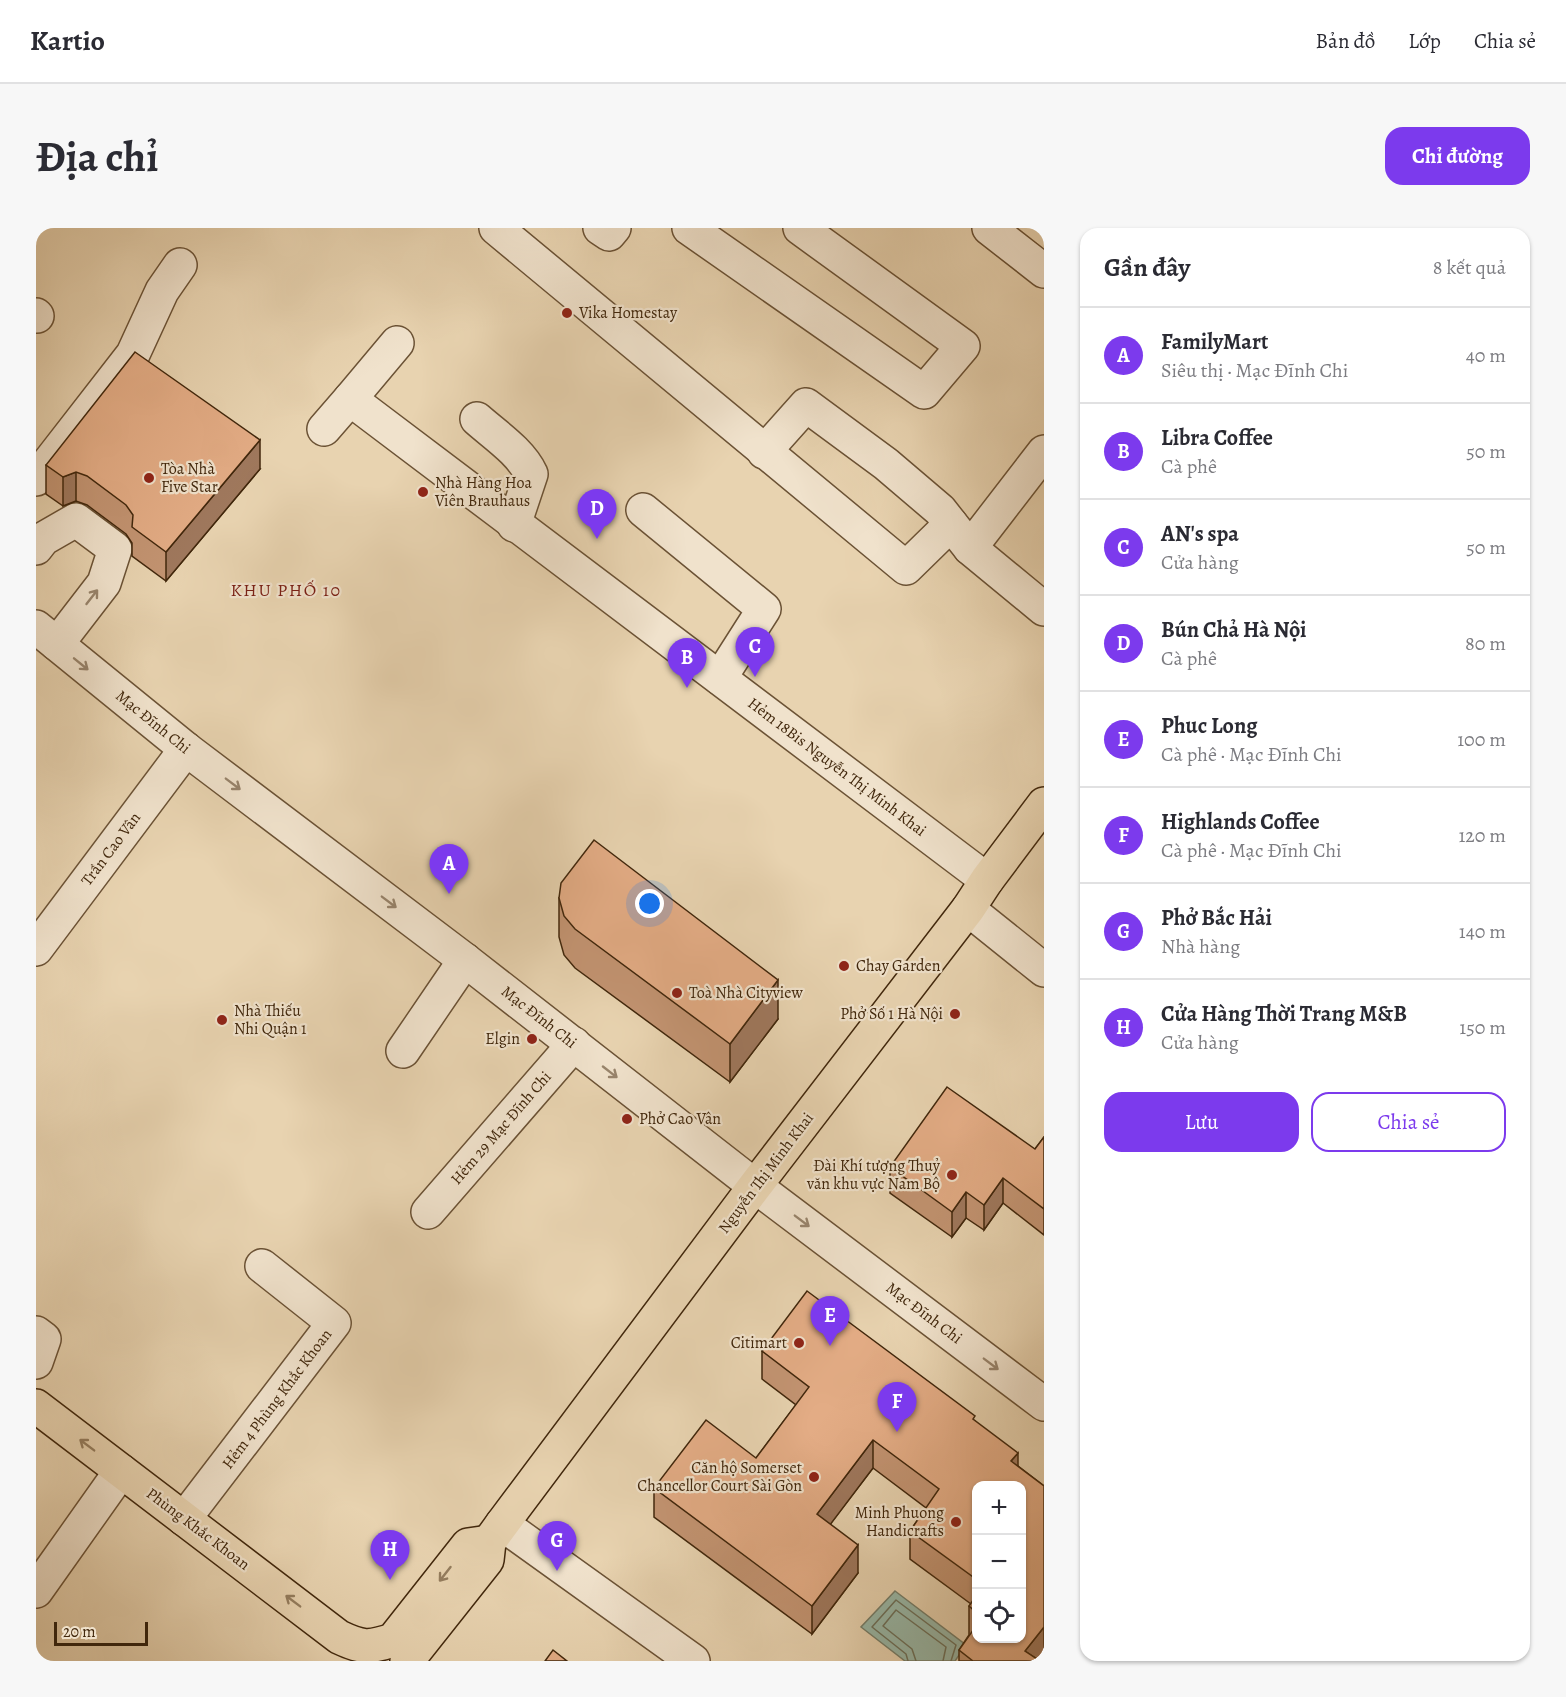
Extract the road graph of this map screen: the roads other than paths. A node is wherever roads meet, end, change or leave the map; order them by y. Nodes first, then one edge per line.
1 (689, 228) edge
2 (800, 228) edge
3 (989, 228) edge
4 (507, 231) edge
5 (180, 265) dead end
6 (1044, 271) edge
7 (397, 343) dead end
8 (350, 399) junction
9 (477, 418) dead end
10 (324, 429) dead end
11 (764, 452) junction
12 (1044, 452) edge
13 (36, 479) edge
14 (643, 510) dead end
15 (514, 525) junction
16 (960, 536) junction
17 (36, 548) edge
18 (1044, 609) edge
19 (46, 635) edge
20 (720, 678) junction
21 (186, 749) junction
22 (1044, 804) edge
23 (987, 880) junction
24 (968, 909) junction
25 (36, 949) edge
26 (465, 960) junction
27 (1044, 970) edge
28 (574, 1044) junction
29 (403, 1051) dead end
30 (755, 1186) junction
31 (428, 1212) dead end
32 (262, 1266) dead end
33 (36, 1333) edge
34 (36, 1362) edge
35 (1044, 1404) edge
36 (36, 1406) edge
37 (121, 1471) junction
38 (184, 1519) junction
39 (496, 1533) junction
40 (36, 1591) edge
41 (344, 1649) edge
42 (407, 1661) edge
43 (693, 1661) edge

1 - 2 street
3 - 6 street
4 - 11 street
5 - 13 street
7 - 8 street
8 - 10 street
8 - 15 street, Hẻm 18Bis Nguyễn Thị Minh Khai
9 - 15 street
11 - 16 street
11 - 16 street
12 - 16 street
14 - 20 street
15 - 20 street, Hẻm 18Bis Nguyễn Thị Minh Khai
16 - 18 street
19 -> 17 street
19 -> 21 street, Mạc Đĩnh Chi
20 - 23 street, Hẻm 18Bis Nguyễn Thị Minh Khai
21 - 25 street, Trần Cao Vân
21 -> 26 street, Mạc Đĩnh Chi
22 - 23 main road, Nguyễn Thị Minh Khai
23 - 24 main road, Nguyễn Thị Minh Khai
24 - 27 street
24 - 30 main road, Nguyễn Thị Minh Khai
26 - 28 street, Mạc Đĩnh Chi
26 - 29 street
28 -> 30 street, Mạc Đĩnh Chi
28 - 31 street, Hẻm 29 Mạc Đĩnh Chi
30 -> 35 street, Mạc Đĩnh Chi
30 - 39 main road, Nguyễn Thị Minh Khai
32 - 38 street, Hẻm 4 Phùng Khắc Khoan
33 - 34 street
37 -> 36 main road, Phùng Khắc Khoan
37 - 38 main road, Phùng Khắc Khoan
37 - 40 street
41 -> 38 main road, Phùng Khắc Khoan
39 -> 41 main road
39 - 42 main road, Nguyễn Thị Minh Khai
39 - 43 street

